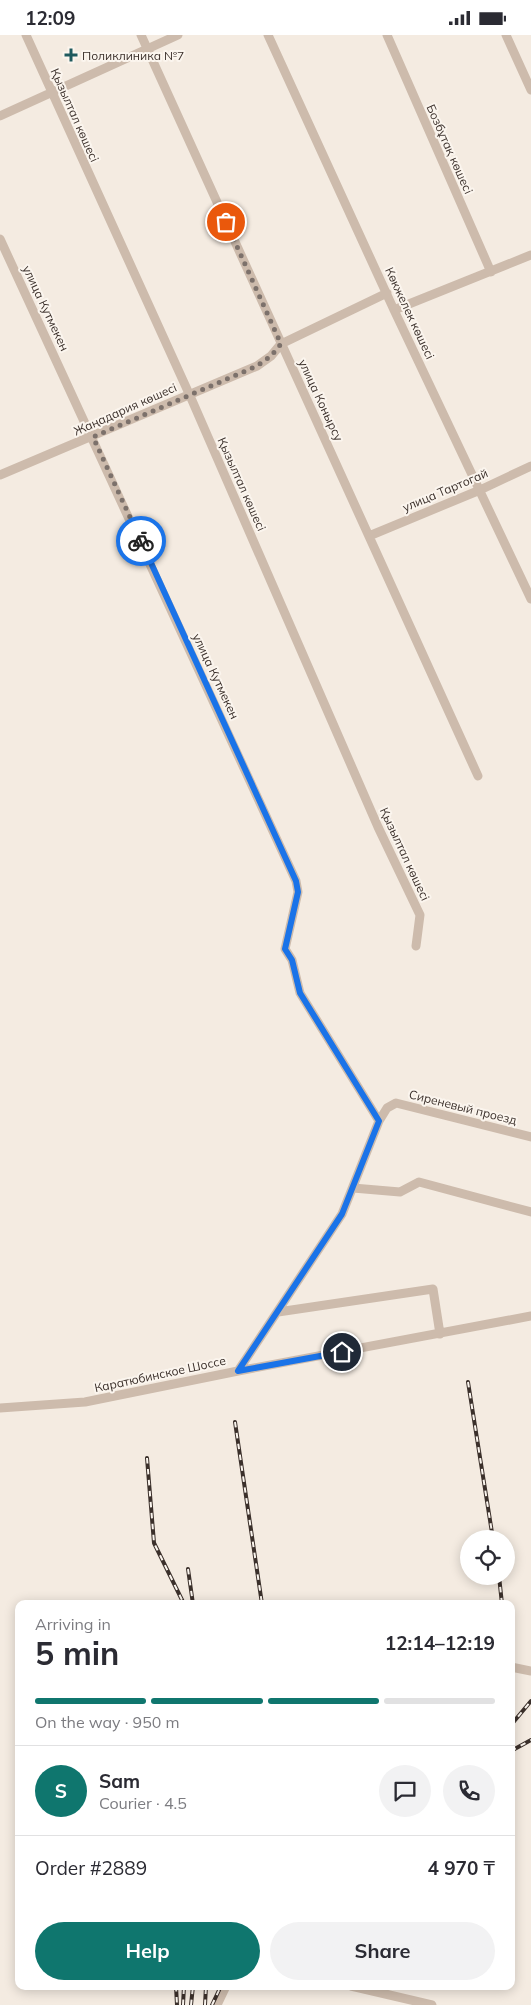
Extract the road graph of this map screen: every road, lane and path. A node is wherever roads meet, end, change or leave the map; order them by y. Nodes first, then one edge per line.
1 (26, 35) edge
2 (141, 35) edge
3 (178, 35) edge
4 (268, 35) edge
5 (387, 35) edge
6 (506, 35) edge
7 (147, 49) junction
8 (531, 90) edge
9 (51, 94) junction
10 (0, 116) edge
11 (0, 239) edge
12 (531, 255) edge
13 (491, 273) junction
14 (386, 293) junction
15 (394, 310) junction
16 (281, 344) junction
17 (189, 394) junction
18 (93, 437) junction
19 (531, 466) edge
20 (0, 475) edge
21 (480, 490) junction
22 (369, 536) junction
23 (531, 599) edge
24 (478, 775) dead end
25 (416, 946) dead end
26 (379, 1121) junction
27 (531, 1137) edge
28 (353, 1188) junction
29 (531, 1212) edge
30 (278, 1312) junction
31 (531, 1316) edge
32 (440, 1334) junction
33 (238, 1371) junction
34 (0, 1408) edge
35 (515, 1668) edge
36 (531, 1671) edge
37 (224, 1990) edge
38 (368, 1990) edge
39 (217, 2005) edge
40 (432, 2005) edge

1 - 9 street, Қызылтал көшесі
2 - 7 street, улица Конырсу
3 - 7 street
4 - 14 street, Көкжелек көшесі
5 - 13 street, Бозбұтақ көшесі
6 - 8 street
7 - 9 street
7 - 16 street, улица Конырсу
9 - 10 street
9 - 17 street, Қызылтал көшесі
11 - 18 street, улица Кутмекен
12 - 13 street
13 - 15 street
14 - 15 street, Көкжелек көшесі
14 - 16 street, Жаңадария көшесі
15 - 21 street, Көкжелек көшесі
16 - 17 street, Жаңадария көшесі
16 - 22 street, улица Конырсу
17 - 18 street, Жаңадария көшесі
17 - 25 street, Қызылтал көшесі
18 - 20 street, Жаңадария көшесі
18 - 26 street, улица Кутмекен
19 - 21 street, улица Тартогай
21 - 22 street, улица Тартогай
21 - 23 street, Көкжелек көшесі
22 - 24 street, улица Конырсу
26 - 27 street, Сиреневый проезд
26 - 28 street, Сиреневый проезд
28 - 29 street
28 - 30 street, Сиреневый проезд
30 - 32 street
30 - 33 street, Сиреневый проезд
31 - 32 street, Каратюбинское Шоссе
32 - 33 street, Каратюбинское Шоссе
33 - 34 street, Каратюбинское Шоссе
35 - 36 street
37 - 39 street
38 - 40 street

